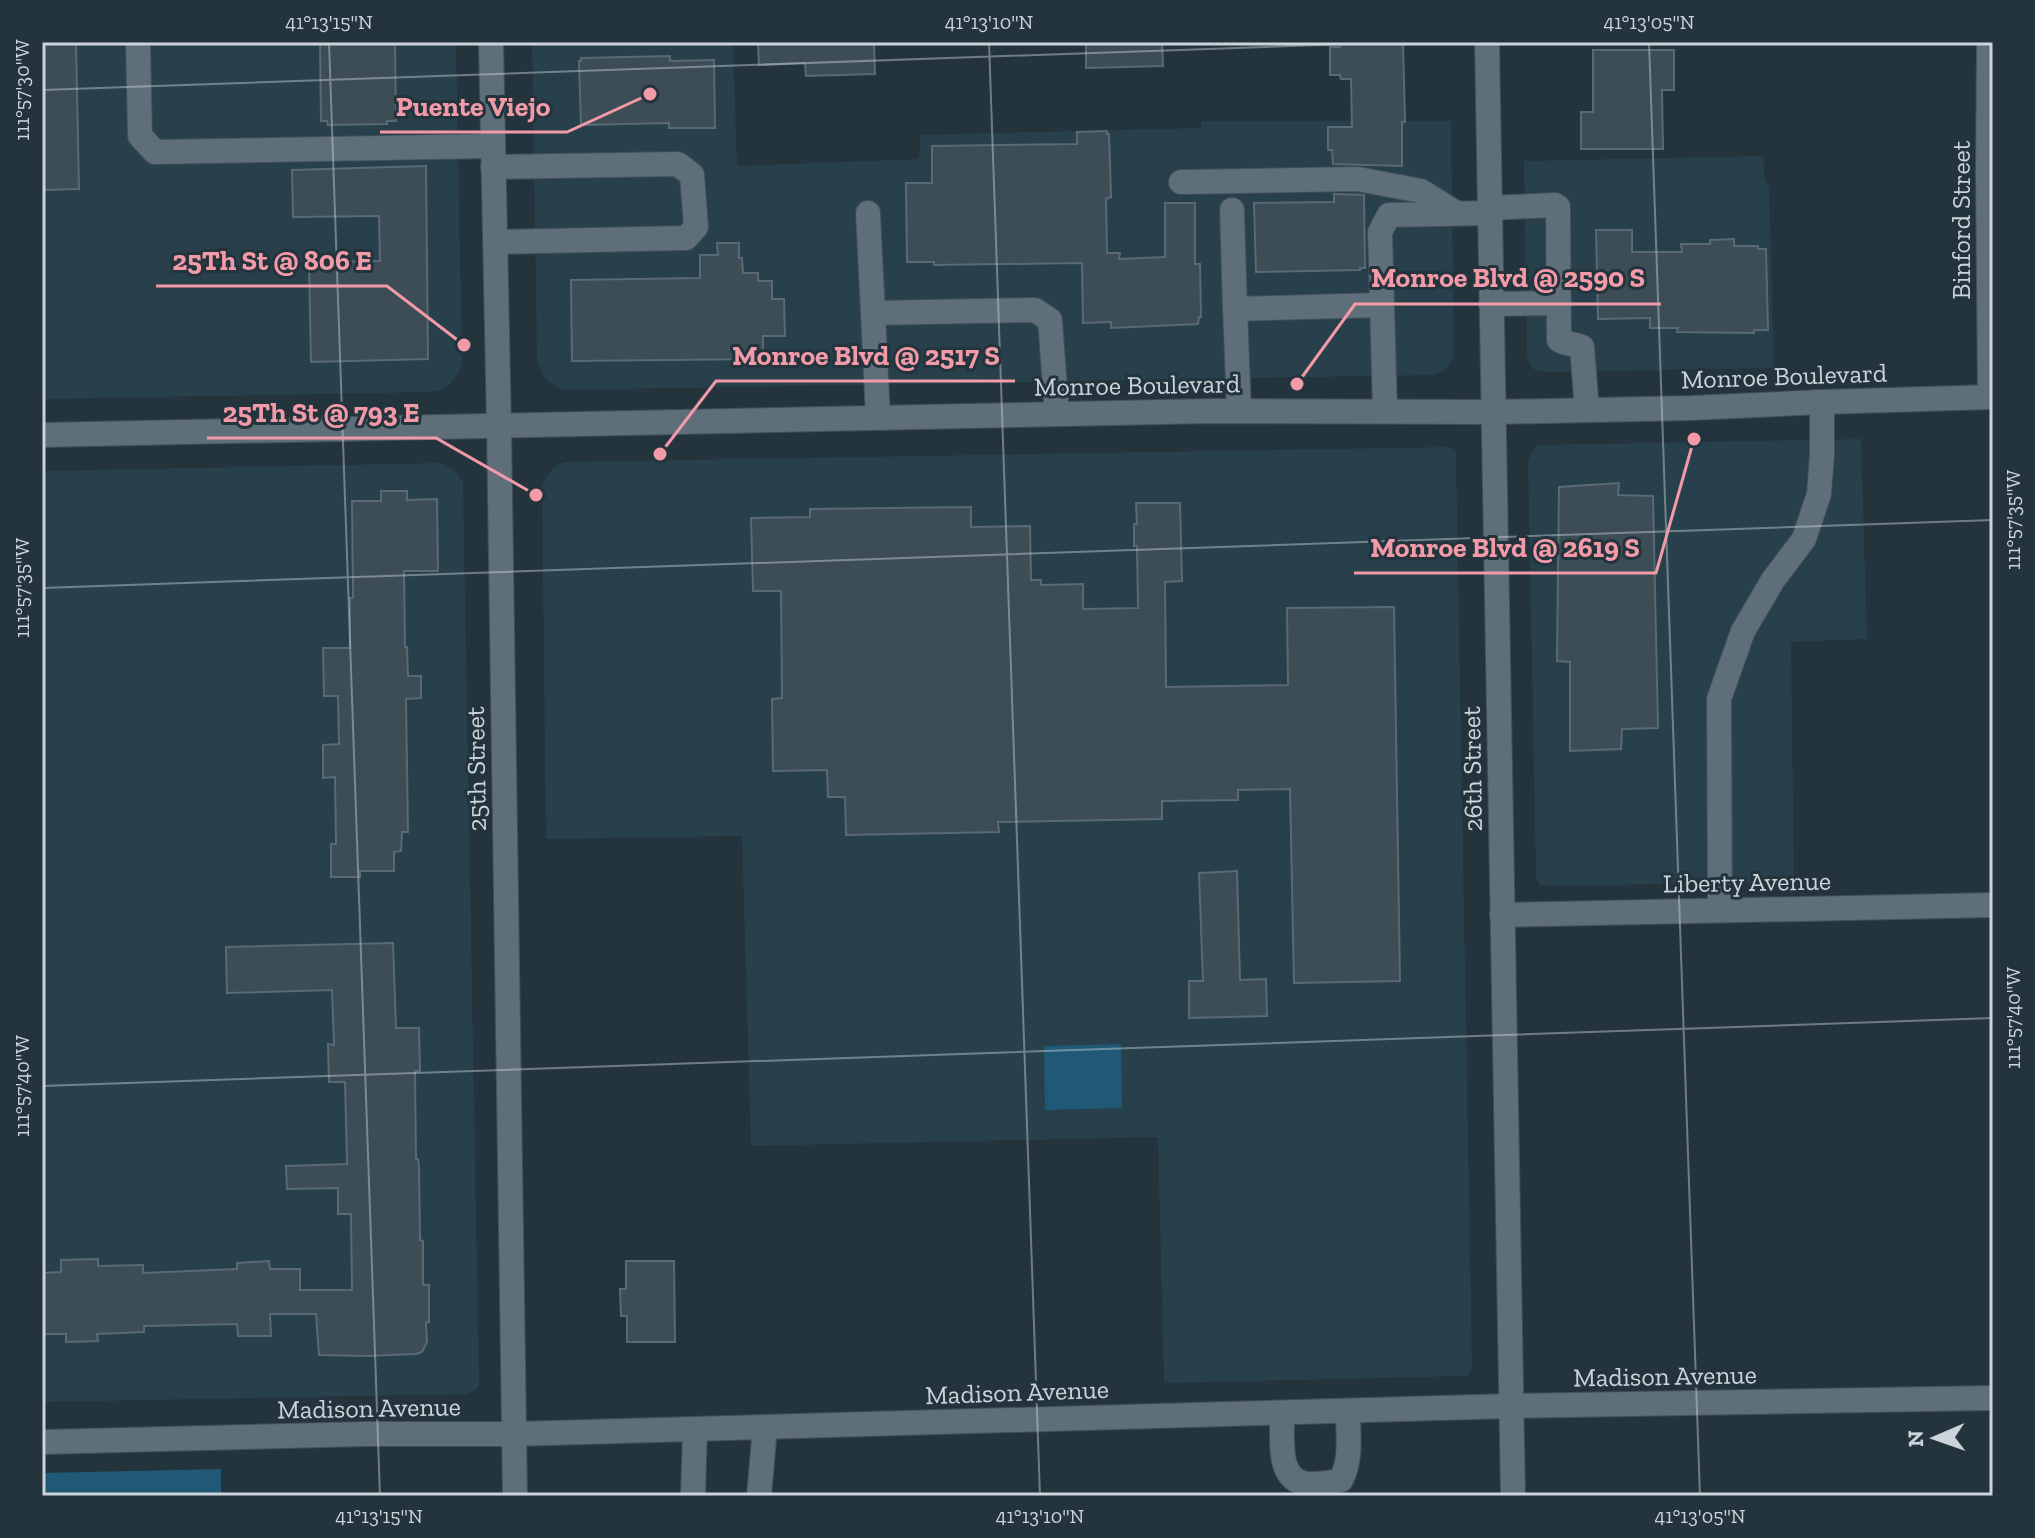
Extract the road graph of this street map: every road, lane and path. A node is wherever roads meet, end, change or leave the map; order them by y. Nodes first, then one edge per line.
1 (138, 42) edge
2 (491, 42) edge
3 (1487, 42) edge
4 (1989, 42) edge
5 (493, 157) junction
6 (1181, 182) dead end
7 (1232, 210) dead end
8 (1490, 210) junction
9 (868, 213) dead end
10 (1456, 213) junction
11 (495, 242) junction
12 (1559, 303) junction
13 (1491, 304) junction
14 (1382, 305) junction
15 (1235, 309) junction
16 (873, 313) junction
17 (1992, 397) edge
18 (1822, 402) junction
19 (1587, 410) junction
20 (1239, 411) junction
21 (1385, 411) junction
22 (1494, 412) junction
23 (1057, 414) junction
24 (878, 418) junction
25 (499, 427) junction
26 (42, 435) edge
27 (1993, 905) edge
28 (1720, 910) junction
29 (1502, 915) junction
30 (1993, 1398) edge
31 (1511, 1406) junction
32 (1348, 1411) junction
33 (1282, 1413) junction
34 (765, 1427) junction
35 (695, 1429) junction
36 (514, 1434) junction
37 (42, 1442) edge
38 (1315, 1490) edge
39 (515, 1496) edge
40 (693, 1496) edge
41 (759, 1496) edge
42 (1513, 1496) edge

1 - 5 street
2 - 5 street, 25th Street
3 - 8 street, 26th Street
4 - 17 street, Binford Street
5 - 11 street, 25th Street
5 - 11 street
6 - 10 street
7 - 15 street
8 - 10 street
8 - 12 street
8 - 13 street, 26th Street
9 - 16 street
10 - 14 street
11 - 25 street, 25th Street
12 - 13 street
12 - 19 street
13 - 22 street, 26th Street
14 - 15 street
14 - 21 street
15 - 20 street
16 - 23 street
16 - 24 street
17 - 18 street, Monroe Boulevard
18 - 19 street, Monroe Boulevard
18 - 28 street
19 - 22 street, Monroe Boulevard
20 - 21 street, Monroe Boulevard
20 - 23 street, Monroe Boulevard
21 - 22 street, Monroe Boulevard
22 - 29 street, 26th Street
23 - 24 street, Monroe Boulevard
24 - 25 street, Monroe Boulevard
25 - 26 street, Monroe Boulevard
25 - 36 street, 25th Street
27 - 28 street, Liberty Avenue
28 - 29 street, Liberty Avenue
29 - 31 street, 26th Street
30 - 31 street, Madison Avenue
31 - 32 street, Madison Avenue
31 - 42 street, 26th Street
32 - 33 street, Madison Avenue
32 - 38 street
33 - 34 street, Madison Avenue
33 - 38 street
34 - 35 street, Madison Avenue
34 - 41 street
35 - 36 street, Madison Avenue
35 - 40 street
36 - 37 street, Madison Avenue
36 - 39 street, 25th Street

